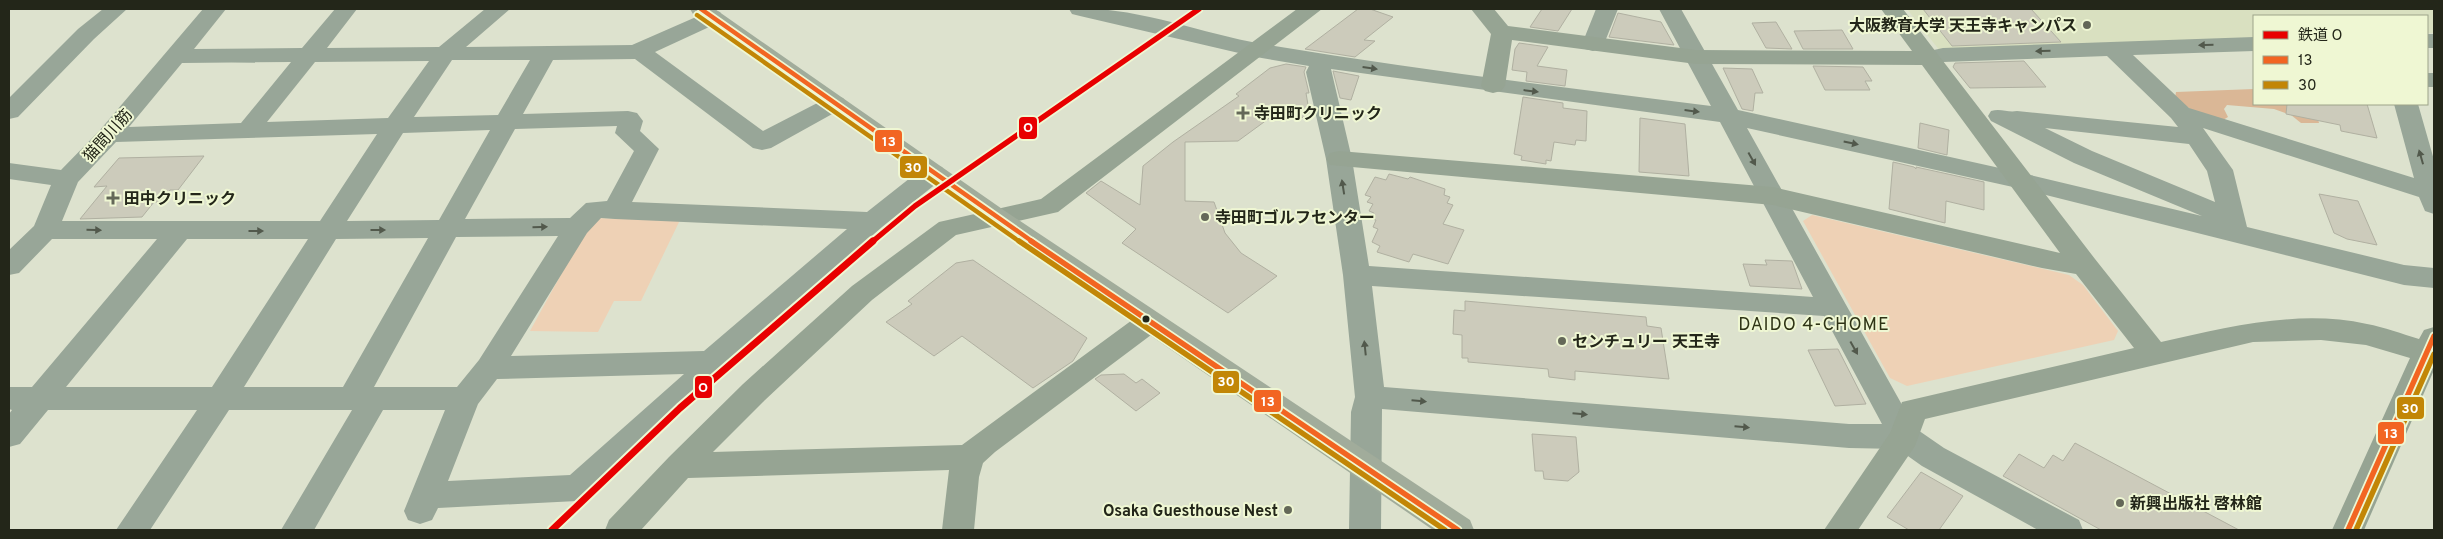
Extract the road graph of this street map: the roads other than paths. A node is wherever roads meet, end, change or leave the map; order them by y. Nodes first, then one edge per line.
1 (116, 9) edge
2 (215, 9) edge
3 (346, 9) edge
4 (499, 9) edge
5 (1080, 9) edge
6 (1311, 9) edge
7 (1482, 9) edge
8 (1607, 9) edge
9 (1670, 9) edge
10 (1892, 9) edge
11 (706, 13) edge
12 (1501, 32) junction
13 (1593, 44) junction
14 (2253, 44) edge
15 (2112, 48) junction
16 (1256, 50) junction
17 (639, 51) junction
18 (545, 53) junction
19 (445, 54) junction
20 (308, 55) junction
21 (175, 56) junction
22 (1696, 57) junction
23 (1928, 58) junction
24 (1322, 61) junction
25 (1493, 86) junction
26 (835, 103) junction
27 (2406, 105) edge
28 (9, 112) edge
29 (1970, 113) junction
30 (2180, 113) junction
31 (1729, 116) junction
32 (2000, 116) junction
33 (509, 121) junction
34 (397, 124) junction
35 (248, 130) junction
36 (109, 135) junction
37 (2197, 137) junction
38 (1339, 159) junction
39 (9, 171) edge
40 (933, 172) junction
41 (67, 178) junction
42 (2022, 181) junction
43 (1773, 196) junction
44 (2433, 198) edge
45 (616, 210) junction
46 (996, 217) junction
47 (873, 221) junction
48 (2234, 226) junction
49 (577, 227) junction
50 (447, 229) junction
51 (45, 230) junction
52 (329, 230) junction
53 (179, 231) junction
54 (9, 266) edge
55 (2085, 266) junction
56 (1357, 275) junction
57 (2434, 278) edge
58 (1831, 306) junction
59 (1149, 322) junction
60 (2430, 344) edge
61 (2155, 355) junction
62 (711, 362) junction
63 (489, 368) junction
64 (1370, 397) junction
65 (9, 398) edge
66 (40, 398) junction
67 (363, 399) junction
68 (465, 399) junction
69 (220, 400) junction
70 (9, 435) edge
71 (1904, 437) junction
72 (969, 457) junction
73 (680, 466) junction
74 (1364, 467) junction
75 (132, 530) edge
76 (297, 530) edge
77 (621, 530) edge
78 (958, 530) edge
79 (1365, 530) edge
80 (1458, 530) edge
81 (1840, 530) edge
82 (2067, 530) edge
83 (2348, 530) edge

1 - 28 street
2 - 21 street, 猫間川筋
3 - 20 street
4 - 19 street
5 - 16 street
6 - 16 street
7 - 12 street
8 - 13 street
9 - 22 street
10 - 23 street
11 - 17 street
11 - 26 highway
12 - 13 street
12 - 25 street
13 - 22 street
14 -> 15 street
15 -> 23 street
15 - 30 street
16 - 24 street
16 - 46 street
17 - 18 street
17 - 26 street
18 - 19 street
18 - 33 street
19 - 20 street
19 - 34 street
20 - 21 street
20 - 35 street
21 - 36 street, 猫間川筋
22 - 23 street
22 - 31 street
23 - 29 street
24 -> 25 street
24 - 38 street
25 -> 31 street
26 - 40 highway
44 -> 27 street
29 - 32 street
29 - 42 street
30 - 37 street
30 - 44 street
31 -> 42 street
31 -> 43 street
32 - 37 street
32 - 48 street
33 - 34 street
33 - 45 street
33 - 50 street
34 - 35 street
34 - 52 street
35 - 36 street
36 - 41 street, 猫間川筋
37 - 48 street
38 - 43 street
56 -> 38 street
39 - 41 street
40 - 46 highway
40 - 47 street
41 - 51 street, 猫間川筋
42 - 48 street
42 - 55 street
43 - 55 street
43 - 58 street
45 - 47 street
45 - 49 street
46 - 59 highway
46 - 73 street
47 - 62 street
48 - 57 street
50 -> 49 street
49 - 63 street
52 -> 50 street
50 - 67 street
51 -> 53 street
51 - 54 street, 猫間川筋
53 -> 52 street
52 - 69 street
53 - 66 street
55 - 61 street
56 - 58 street
64 -> 56 street
58 -> 71 street
59 - 72 street
59 - 74 highway
60 - 61 street
60 - 83 street
61 - 71 street
62 - 63 street
62 - 68 street
63 - 68 street
64 -> 71 street
64 - 74 street
65 - 66 street
66 - 69 street
66 - 70 street
67 - 68 street
67 - 69 street
67 - 76 street
69 - 75 street
71 - 81 street
71 - 82 street
72 - 73 street
72 - 78 street
73 - 77 street
74 - 79 street
74 - 80 highway

